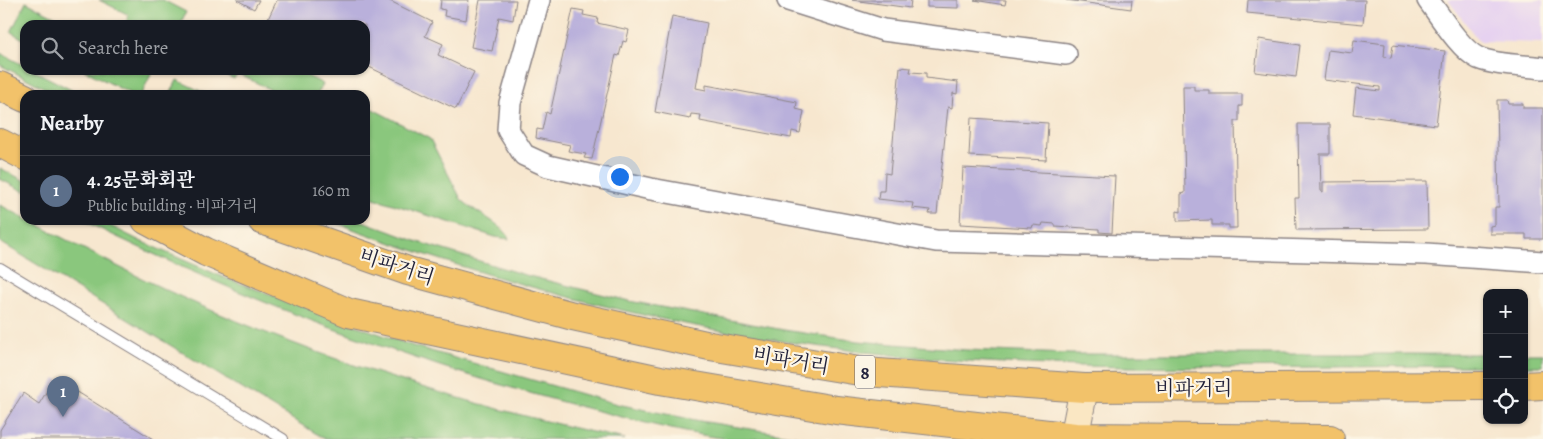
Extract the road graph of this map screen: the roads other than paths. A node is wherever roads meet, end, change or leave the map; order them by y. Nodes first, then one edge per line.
1 (539, 0) edge
2 (788, 0) edge
3 (1428, 0) edge
4 (1066, 54) dead end
5 (1543, 68) edge
6 (0, 86) edge
7 (20, 96) edge
8 (0, 143) edge
9 (20, 153) edge
10 (155, 225) edge
11 (276, 225) edge
12 (1543, 262) edge
13 (0, 268) edge
14 (1543, 385) edge
15 (1483, 386) edge
16 (1528, 386) edge
17 (1084, 388) junction
18 (1074, 438) edge
19 (282, 439) edge
20 (1330, 439) edge

1 - 12 street
2 - 4 street
3 - 5 street
6 - 7 main road
8 - 9 main road
10 - 18 main road, 비파거리 / 8
11 - 17 main road, 비파거리 / 8
13 - 19 lane
14 - 16 main road
15 - 17 main road, 비파거리 / 8
17 - 18 street
18 - 20 main road, 비파거리 / 8

